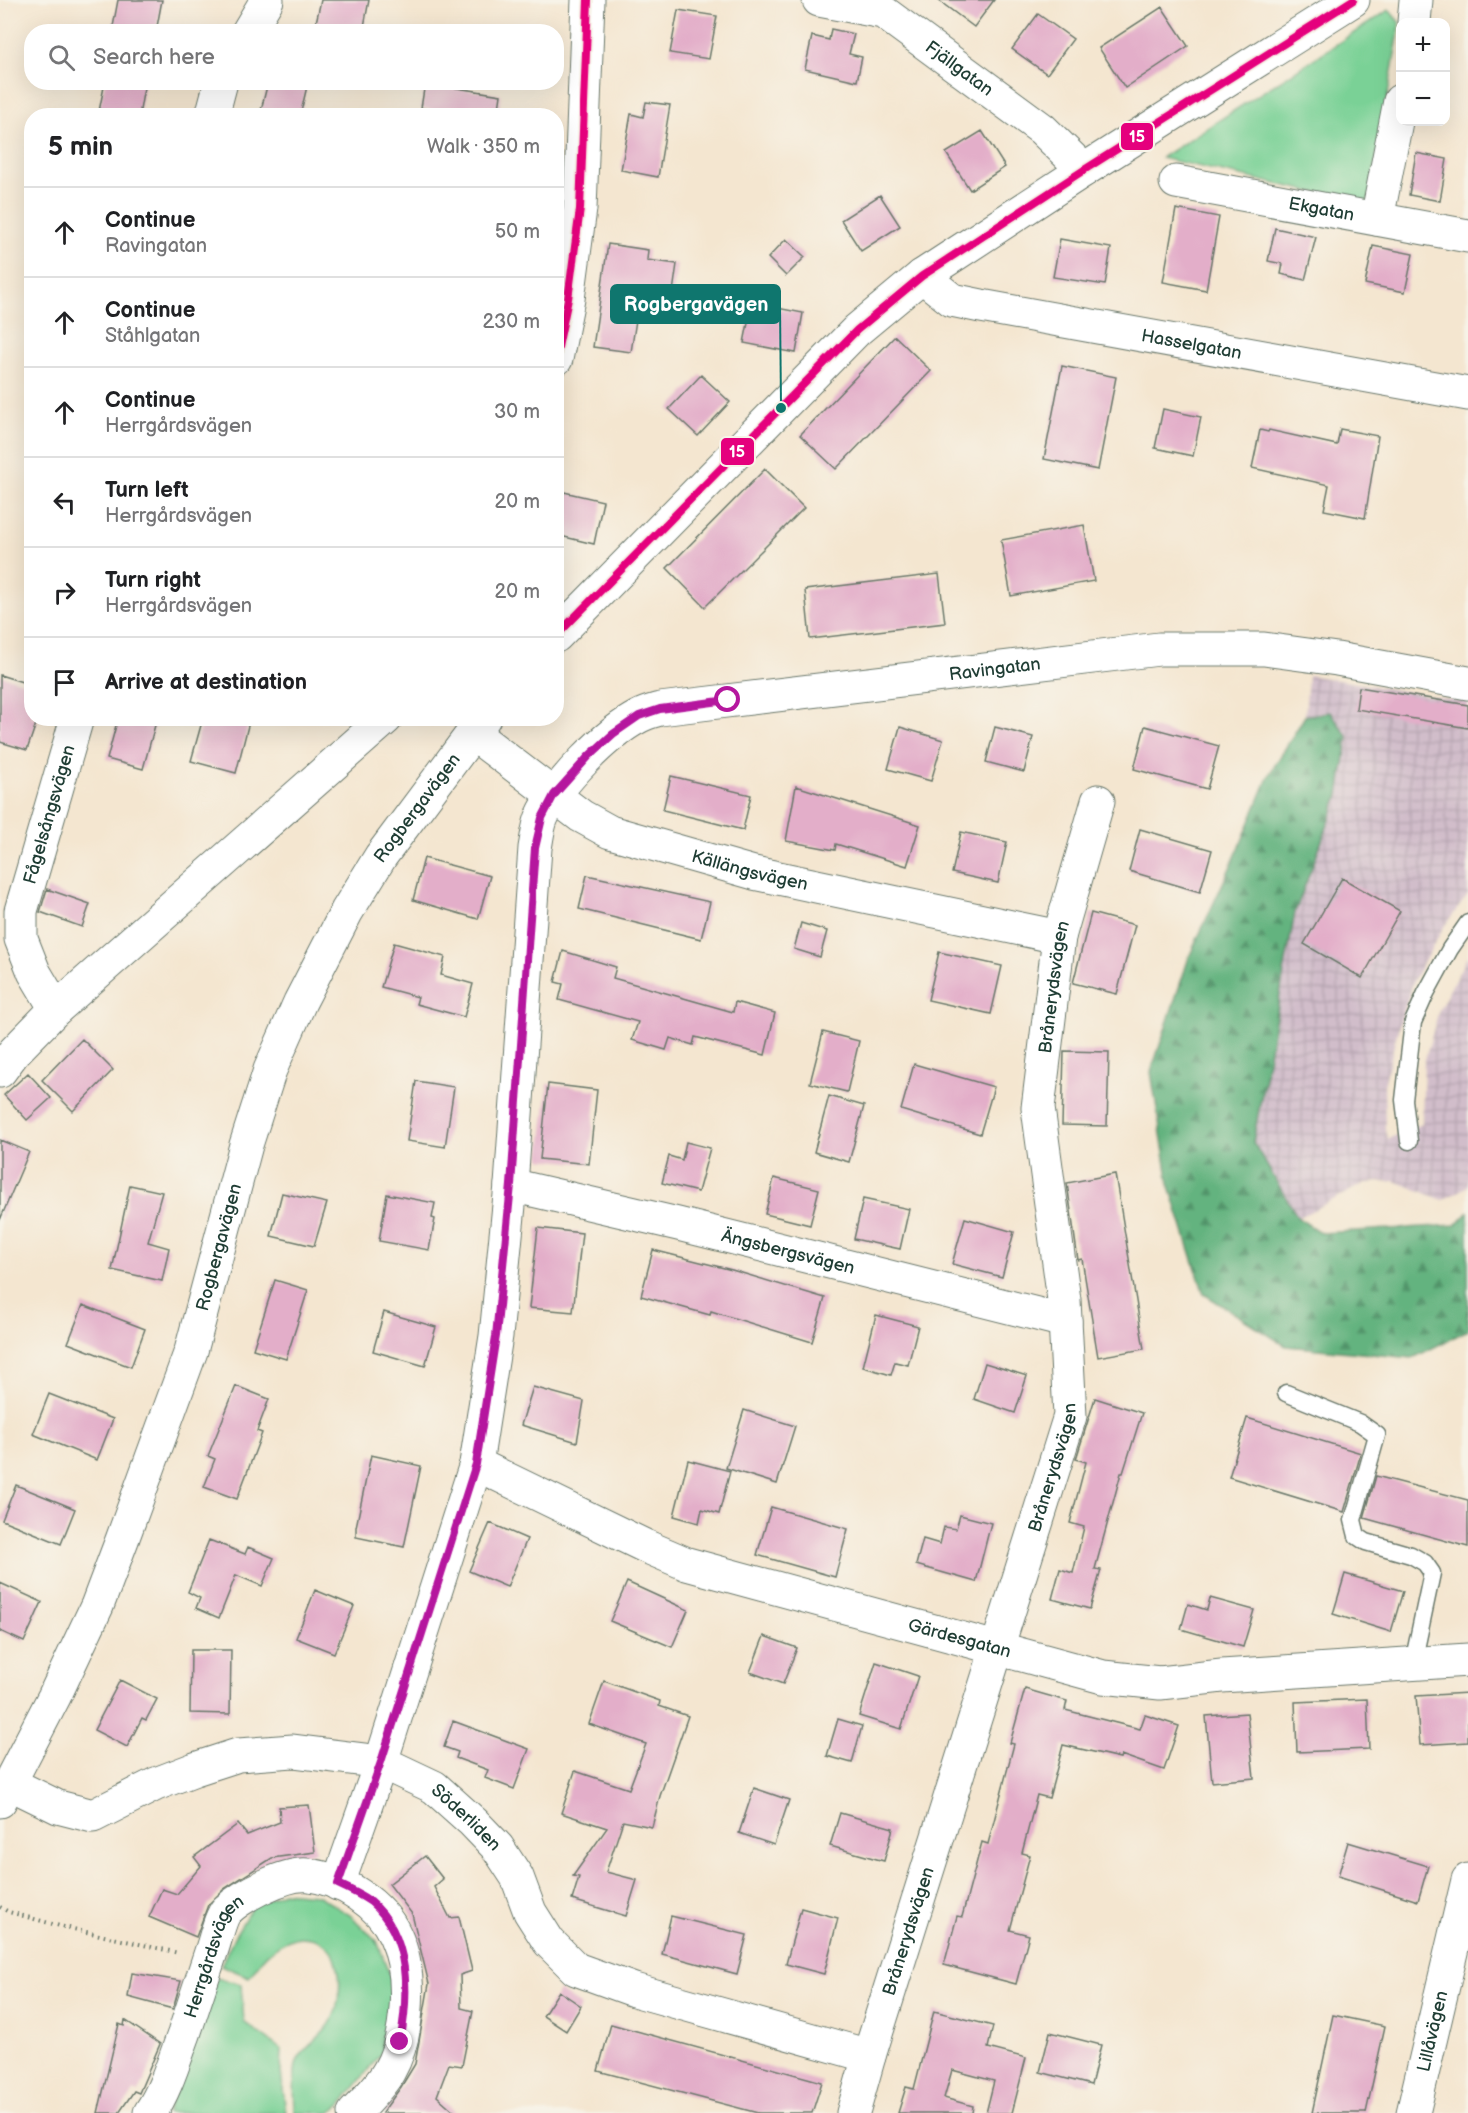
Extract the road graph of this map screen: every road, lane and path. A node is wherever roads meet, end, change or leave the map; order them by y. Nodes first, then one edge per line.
1 (267, 0) edge
2 (819, 0) edge
3 (1353, 0) edge
4 (1416, 0) edge
5 (585, 2) edge
6 (1414, 18) edge
7 (253, 24) edge
8 (219, 90) edge
9 (214, 108) edge
10 (1396, 126) edge
11 (1084, 170) junction
12 (1176, 182) dead end
13 (1377, 219) junction
14 (1468, 236) edge
15 (922, 276) junction
16 (564, 319) edge
17 (1468, 394) edge
18 (564, 627) edge
19 (1468, 683) edge
20 (75, 726) edge
21 (377, 726) edge
22 (478, 726) edge
23 (554, 795) junction
24 (1098, 801) dead end
25 (1468, 923) edge
26 (1059, 937) junction
27 (56, 1009) junction
28 (0, 1071) edge
29 (1409, 1141) dead end
30 (511, 1185) junction
31 (1065, 1322) junction
32 (1286, 1394) dead end
33 (476, 1464) junction
34 (997, 1648) junction
35 (1468, 1660) edge
36 (1413, 1663) junction
37 (381, 1762) junction
38 (5, 1792) edge
39 (1468, 1880) edge
40 (338, 1884) junction
41 (0, 1907) edge
42 (174, 1951) dead end
43 (869, 2056) junction
44 (150, 2113) edge
45 (354, 2113) edge
46 (853, 2113) edge
47 (1413, 2113) edge

1 - 7 street
2 - 11 street, Fjällgatan
3 - 11 street
4 - 6 street
5 - 16 street
8 - 9 street
10 - 13 street
11 - 15 street
12 - 13 street, Ekgatan
13 - 14 street, Ekgatan
15 - 17 street, Hasselgatan
15 - 18 street
19 - 23 street, Ravingatan
20 - 27 street, Fågelsångsvägen
21 - 27 street
22 - 23 street, Källängsvägen
22 - 38 street, Rogbergavägen
23 - 26 street, Källängsvägen
23 - 30 street, Ravingatan
24 - 26 street, Brånerydsvägen
25 - 29 lane
26 - 31 street, Brånerydsvägen
27 - 28 street
30 - 31 street, Ängsbergsvägen
30 - 33 street, Ravingatan
31 - 34 street, Brånerydsvägen
32 - 36 lane
33 - 34 street, Gärdesgatan
33 - 37 street, Ravingatan
34 - 36 street, Gärdesgatan
34 - 43 street, Brånerydsvägen
35 - 36 street, Gärdesgatan
37 - 38 street, Söderliden
37 - 40 street
37 - 43 street, Söderliden
39 - 47 street, Lillåvägen
40 - 44 street, Herrgårdsvägen
40 - 45 street, Herrgårdsvägen
41 - 42 path
43 - 46 street, Brånerydsvägen

